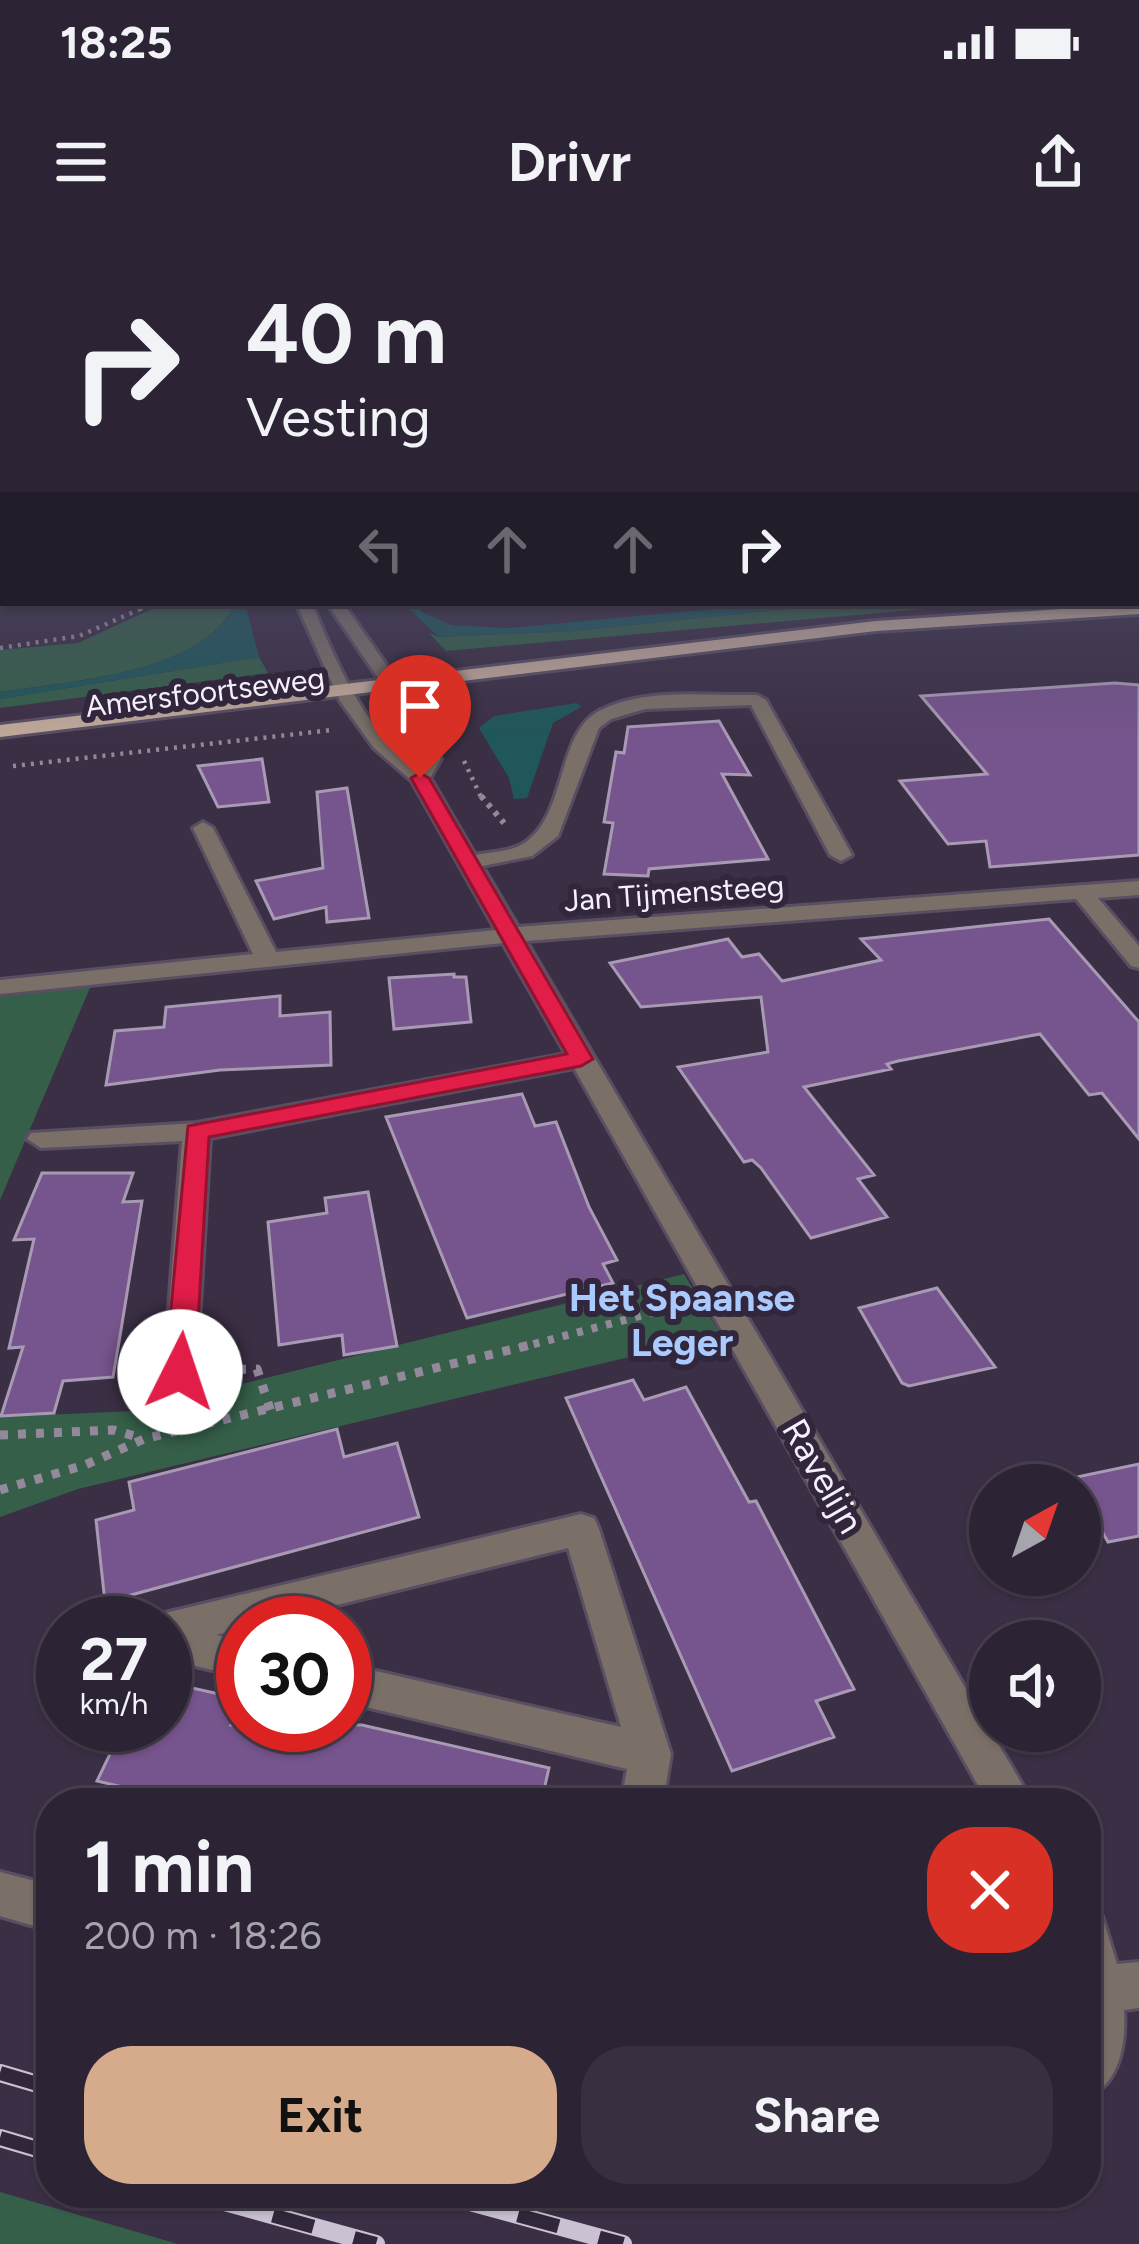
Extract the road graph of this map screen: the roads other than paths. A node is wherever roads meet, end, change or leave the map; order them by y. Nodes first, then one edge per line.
1 (305, 606) edge
2 (337, 606) edge
3 (1139, 609) edge
4 (915, 626) junction
5 (387, 682) junction
6 (348, 697) junction
7 (402, 700) junction
8 (0, 731) edge
9 (0, 748) edge
10 (420, 778) junction
11 (203, 828) dead end
12 (841, 855) dead end
13 (466, 862) junction
14 (1139, 888) edge
15 (1082, 893) junction
16 (510, 935) junction
17 (268, 960) junction
18 (1139, 961) edge
19 (0, 987) edge
20 (581, 1059) junction
21 (197, 1132) junction
22 (41, 1138) dead end
23 (180, 1372) road end
24 (192, 1623) edge
25 (372, 1689) edge
26 (650, 1754) junction
27 (644, 1788) edge
28 (1003, 1788) edge
29 (0, 1894) edge
30 (36, 1903) edge
31 (1101, 1957) edge
32 (1120, 1988) edge
33 (1101, 2045) edge

1 - 6 street, Ravelijn
2 - 5 street
3 - 4 main road, Amersfoortseweg
4 - 5 main road, Amersfoortseweg
4 - 7 main road, Amersfoortseweg
5 - 6 main road, Amersfoortseweg
5 - 7 street
6 - 7 main road, Amersfoortseweg
6 - 8 main road, Amersfoortseweg
6 - 9 main road, Amersfoortseweg
6 - 10 street, Ravelijn
7 - 10 street, Ravelijn
10 - 13 street, Ravelijn
11 - 17 street
12 - 13 street
13 - 16 street, Ravelijn
14 - 15 street, Jan Tijmensteeg
15 - 16 street, Jan Tijmensteeg
15 - 18 street
16 - 17 street, Jan Tijmensteeg
16 - 20 street, Ravelijn
17 - 19 street, Jan Tijmensteeg
20 - 21 street
20 - 28 street, Ravelijn
21 - 22 street
21 - 23 street
24 - 26 street
25 - 26 street
26 - 27 street
29 - 30 street
31 - 32 street
32 - 33 street

